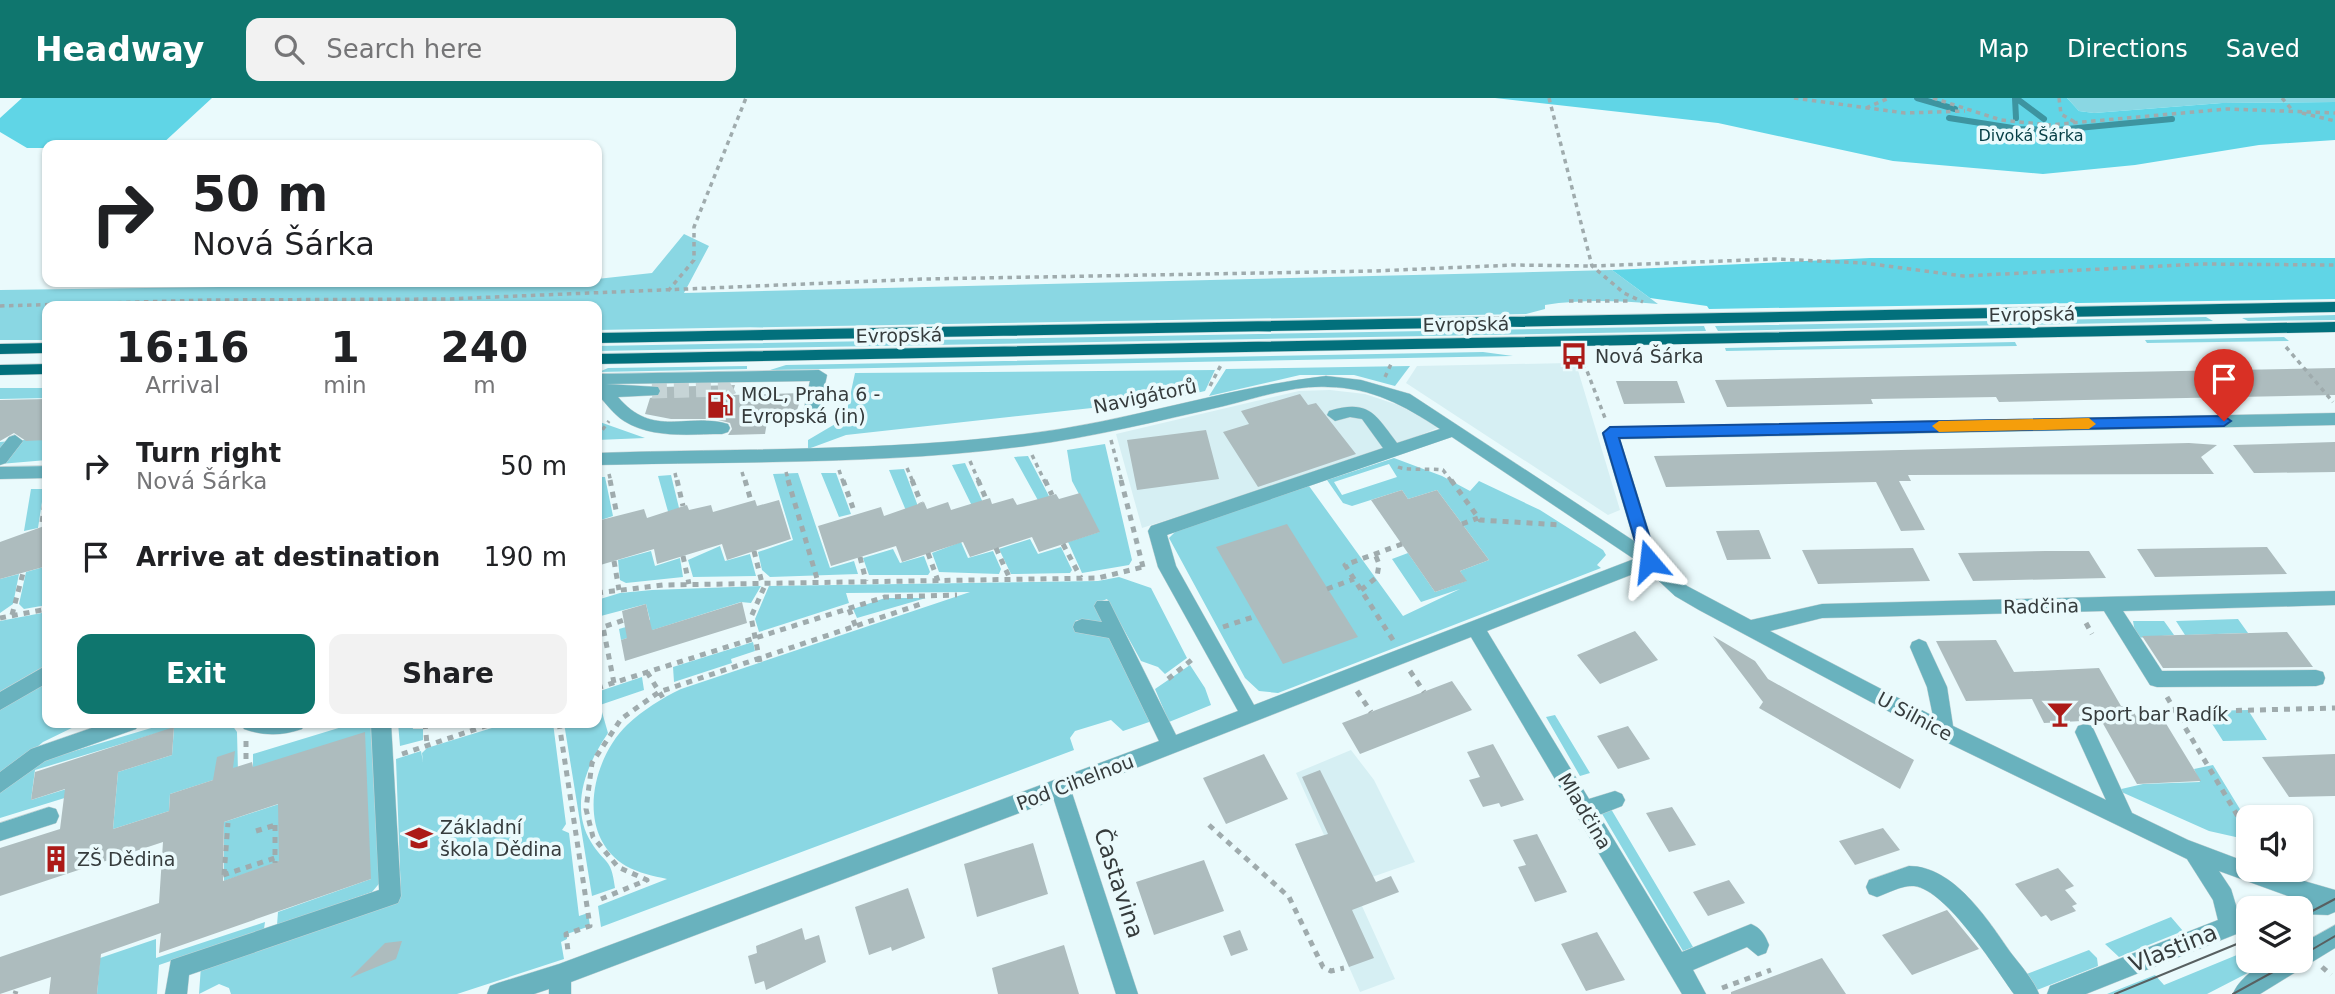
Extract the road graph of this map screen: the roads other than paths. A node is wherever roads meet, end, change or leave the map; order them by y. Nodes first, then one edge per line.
1 (2335, 307) edge
2 (2335, 327) edge
3 (602, 338) edge
4 (42, 348) edge
5 (0, 349) edge
6 (780, 356) junction
7 (602, 359) edge
8 (42, 369) edge
9 (0, 370) edge
10 (749, 376) junction
11 (735, 385) tunnel mouth
12 (602, 386) edge
13 (602, 386) edge
14 (602, 390) edge
15 (652, 391) tunnel mouth
16 (1335, 415) dead end
17 (810, 418) dead end
18 (2335, 419) edge
19 (722, 428) dead end
20 (1455, 430) junction
21 (15, 441) dead end
22 (1384, 453) junction
23 (0, 459) edge
24 (602, 459) edge
25 (42, 472) edge
26 (0, 473) edge
27 (1649, 561) junction
28 (2335, 598) edge
29 (2109, 604) junction
30 (1103, 606) dead end
31 (1082, 627) dead end
32 (1475, 628) junction
33 (1750, 628) junction
34 (1115, 631) junction
35 (1919, 647) dead end
36 (42, 676) edge
37 (2316, 678) dead end
38 (0, 702) edge
39 (1250, 715) junction
40 (115, 728) edge
41 (381, 728) edge
42 (1943, 730) junction
43 (2085, 732) dead end
44 (1171, 746) junction
45 (0, 784) edge
46 (1060, 788) junction
47 (1615, 800) dead end
48 (1585, 810) junction
49 (49, 816) dead end
50 (2124, 818) junction
51 (0, 832) edge
52 (2193, 851) junction
53 (1877, 887) dead end
54 (2335, 902) edge
55 (2313, 903) edge
56 (2236, 917) edge
57 (2236, 923) edge
58 (2335, 936) edge
59 (1758, 944) dead end
60 (2313, 949) edge
61 (1678, 965) junction
62 (2272, 973) edge
63 (559, 985) edge
64 (176, 994) edge
65 (498, 994) edge
66 (1127, 994) edge
67 (1695, 994) edge
68 (2028, 994) edge
69 (2058, 994) edge
70 (2244, 994) edge

1 - 3 main road, Evropská
2 - 6 main road, Evropská
4 - 5 main road
6 - 7 main road, Evropská
6 - 10 street
8 - 9 main road
10 - 11 street
10 - 12 street
10 - 17 street
13 - 15 street
14 - 19 street
16 - 22 street
18 - 27 street
20 - 22 street
20 - 24 street, Navigátorů
20 - 27 street, Navigátorů
21 - 23 street
22 - 39 street
25 - 26 street
27 - 32 street, Pod Cihelnou
27 - 33 street, U Silnice
28 - 29 street, Radčina
29 - 33 street, Radčina
29 - 37 street
30 - 34 street
31 - 34 street
32 - 39 street, Pod Cihelnou
32 - 48 street, Mladčina
33 - 42 street, U Silnice
34 - 44 street
35 - 42 street
36 - 38 street
39 - 44 street, Pod Cihelnou
40 - 45 street
41 - 64 street
42 - 50 street, U Silnice
43 - 50 street
44 - 46 street, Pod Cihelnou
46 - 63 street, Pod Cihelnou
46 - 66 street, Častavina
47 - 48 street
48 - 61 street, Mladčina
49 - 51 street
50 - 52 street, U Silnice
52 - 54 street, U Silnice
52 - 56 street
53 - 68 street
54 - 55 street
57 - 69 street, Vlastina
58 - 60 street
59 - 61 street
61 - 67 street, Mladčina
62 - 70 street
63 - 65 street, Pod Cihelnou

